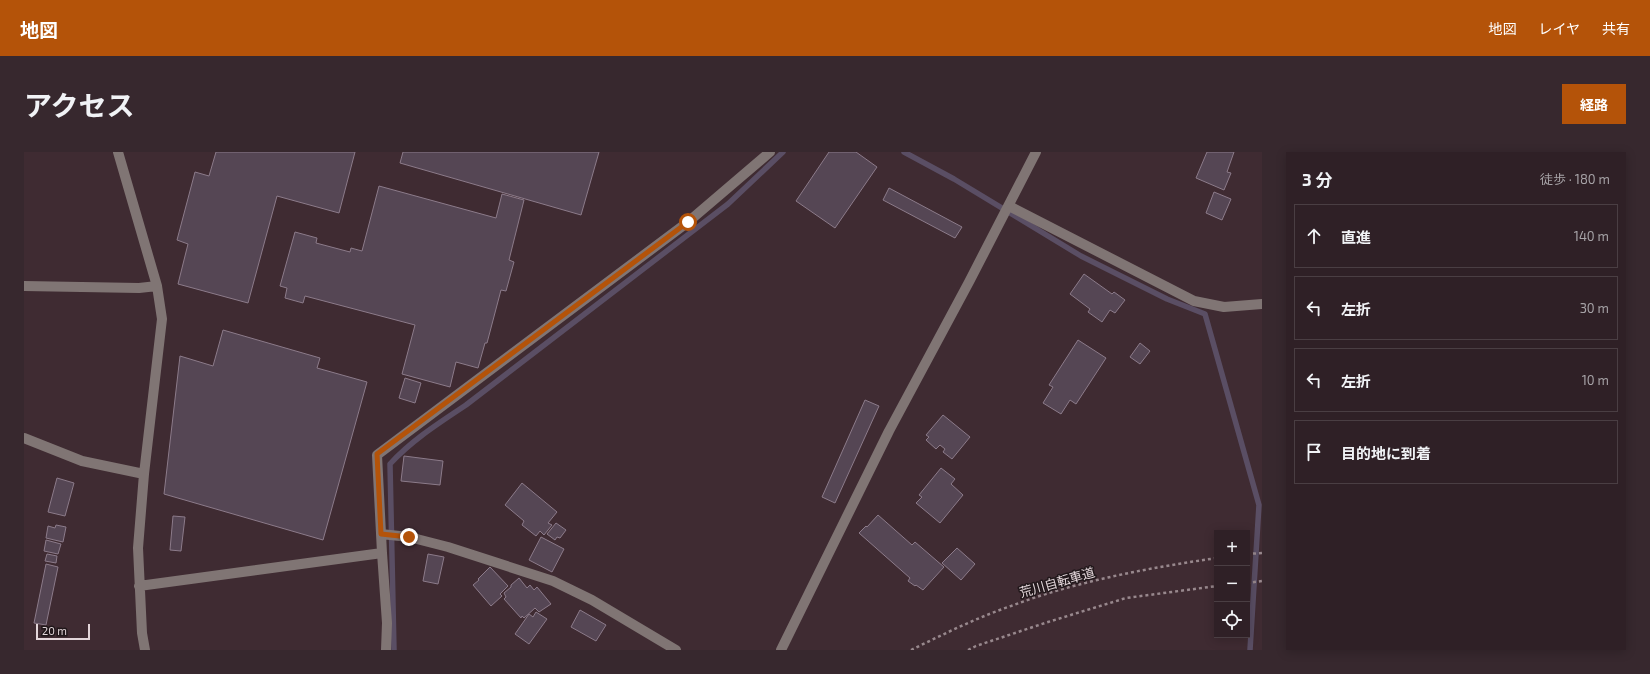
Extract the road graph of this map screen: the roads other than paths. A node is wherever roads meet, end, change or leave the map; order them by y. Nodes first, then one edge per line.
1 (118, 152) edge
2 (770, 152) edge
3 (1036, 152) edge
4 (1009, 206) junction
5 (24, 286) edge
6 (157, 286) junction
7 (1262, 304) edge
8 (24, 438) edge
9 (144, 474) junction
10 (381, 534) junction
11 (382, 553) junction
12 (139, 586) junction
13 (145, 650) edge
14 (386, 650) edge
15 (676, 650) edge
16 (781, 650) edge

1 - 6 street
2 - 10 street
3 - 4 street
4 - 7 street
4 - 16 street
5 - 6 street
6 - 9 street
8 - 9 street
9 - 12 street
10 - 11 street
10 - 15 street
11 - 12 street
11 - 14 street
12 - 13 street

